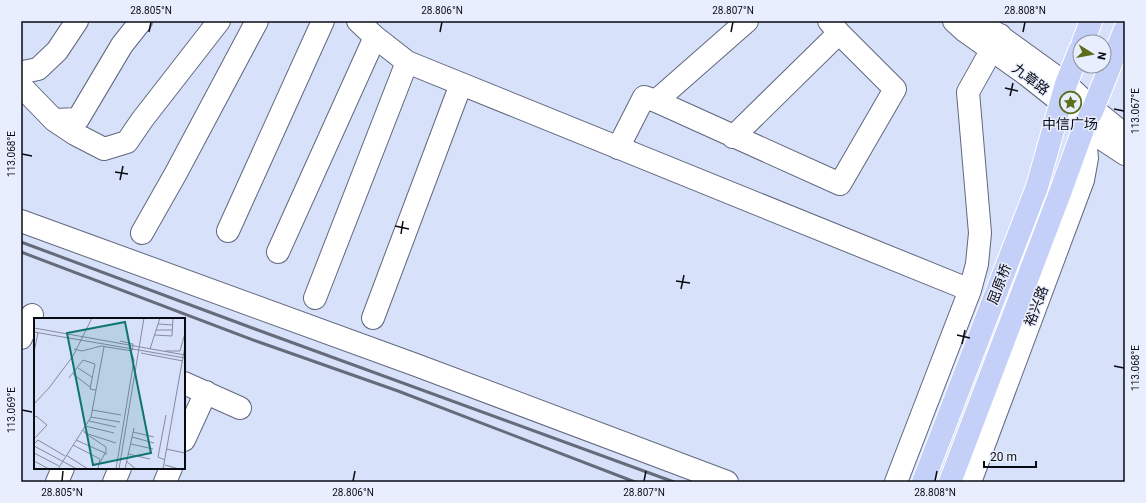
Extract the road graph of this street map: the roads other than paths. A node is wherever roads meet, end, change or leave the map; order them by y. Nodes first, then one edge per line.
1 (77, 21) edge
2 (141, 21) edge
3 (219, 21) edge
4 (257, 21) edge
5 (323, 21) edge
6 (358, 21) edge
7 (747, 21) edge
8 (954, 21) edge
9 (979, 21) edge
10 (1091, 21) edge
11 (834, 27) edge
12 (1125, 29) edge
13 (1086, 34) edge
14 (374, 37) junction
15 (996, 43) junction
16 (407, 62) junction
17 (1072, 71) edge
18 (21, 72) edge
19 (461, 84) junction
20 (21, 86) edge
21 (1064, 93) junction
22 (656, 101) junction
23 (1089, 118) junction
24 (54, 120) junction
25 (1125, 135) edge
26 (733, 137) junction
27 (618, 148) junction
28 (1125, 154) edge
29 (21, 221) edge
30 (228, 231) dead end
31 (142, 233) dead end
32 (278, 252) dead end
33 (970, 290) junction
34 (315, 298) dead end
35 (32, 314) edge
36 (373, 318) dead end
37 (21, 338) edge
38 (185, 383) edge
39 (206, 392) junction
40 (240, 408) dead end
41 (185, 438) edge
42 (63, 469) edge
43 (120, 469) edge
44 (171, 469) edge
45 (57, 482) edge
46 (114, 482) edge
47 (165, 482) edge
48 (727, 482) edge
49 (896, 482) edge
50 (923, 482) edge
51 (950, 482) edge
52 (970, 482) edge

1 - 18 street
2 - 24 street
3 - 24 street
4 - 31 street
5 - 30 street
6 - 14 street
7 - 22 street
8 - 15 street
9 - 15 street
10 - 13 main road
11 - 26 street
11 - 26 street
12 - 23 main road, 屈原桥
14 - 16 street
14 - 32 street
15 - 21 street, 九章路
15 - 33 street
16 - 19 street
16 - 34 street
17 - 21 main road, 屈原桥
19 - 27 street
19 - 36 street
20 - 24 street
21 - 23 street, 九章路
21 - 50 main road, 屈原桥
22 - 26 street
22 - 27 street
23 - 25 street, 九章路
23 - 28 street, 九章路
23 - 51 main road, 屈原桥
23 - 52 street, 裕兴路
27 - 33 street
29 - 48 street
33 - 49 street
35 - 37 street
38 - 39 street
39 - 40 street
39 - 41 street
42 - 45 street
43 - 46 street
44 - 47 street

